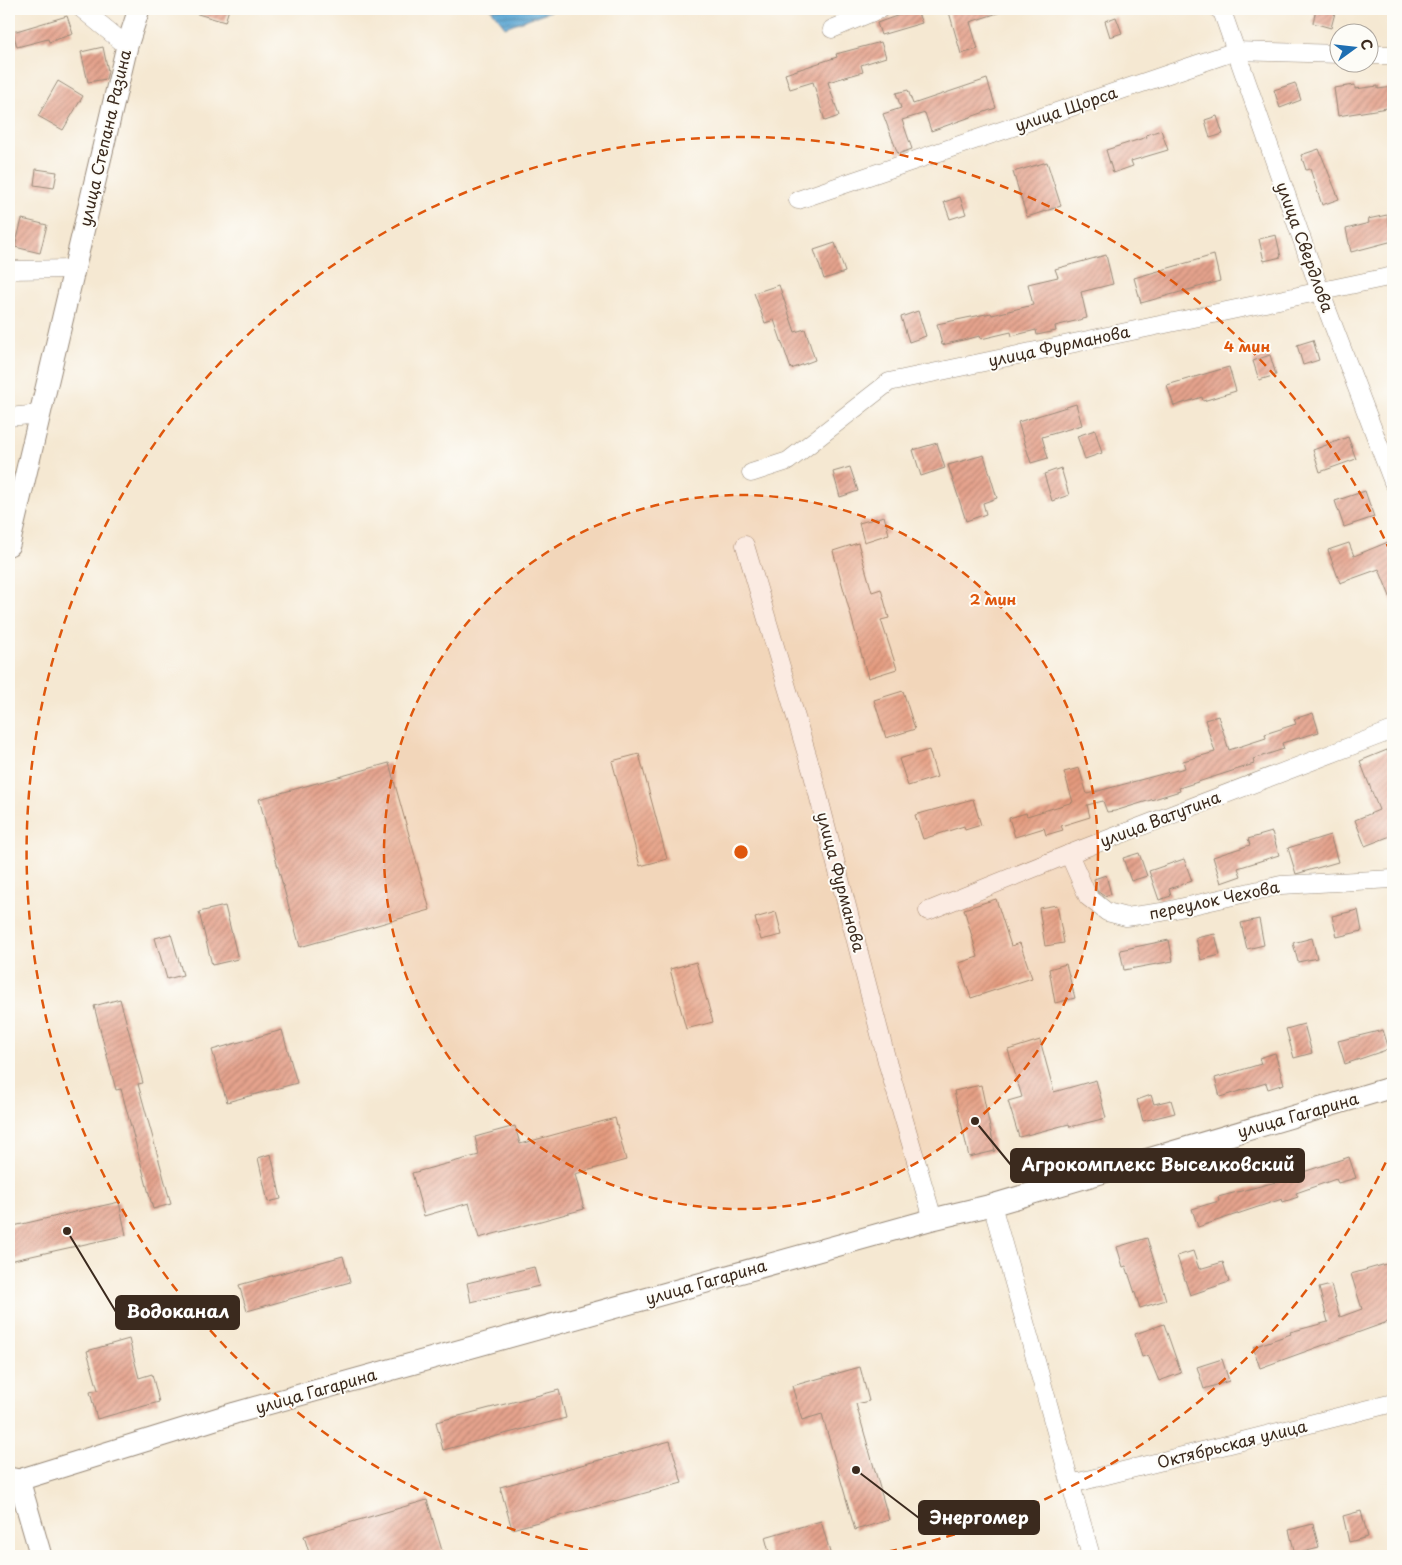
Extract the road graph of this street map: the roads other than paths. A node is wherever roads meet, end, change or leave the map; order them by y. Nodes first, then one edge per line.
1 (82, 9) edge
2 (139, 9) edge
3 (880, 9) edge
4 (1220, 10) edge
5 (832, 29) dead end
6 (127, 46) junction
7 (1236, 51) junction
8 (1330, 54) edge
9 (1380, 55) edge
10 (1393, 55) edge
11 (798, 200) dead end
12 (74, 269) junction
13 (9, 270) edge
14 (1393, 276) edge
15 (1320, 291) junction
16 (40, 414) junction
17 (9, 417) edge
18 (751, 473) dead end
19 (1393, 482) edge
20 (9, 545) edge
21 (745, 545) dead end
22 (1393, 730) edge
23 (1069, 854) junction
24 (1393, 879) edge
25 (928, 911) dead end
26 (1393, 1087) edge
27 (992, 1205) junction
28 (933, 1219) junction
29 (1393, 1403) edge
30 (14, 1479) edge
31 (1071, 1484) junction
32 (40, 1556) edge
33 (1091, 1556) edge

1 - 6 street
2 - 6 main road, улица Степана Разина
3 - 5 street
4 - 7 street, улица Свердлова
6 - 12 main road, улица Степана Разина
7 - 8 street, улица Щорса
7 - 11 street, улица Щорса
7 - 15 street, улица Свердлова
9 - 10 street
12 - 13 street
12 - 16 main road, улица Степана Разина
14 - 15 street, улица Фурманова
15 - 18 street, улица Фурманова
15 - 19 street, улица Свердлова
16 - 17 street
16 - 20 main road, улица Степана Разина
21 - 28 street, улица Фурманова
22 - 23 street, улица Ватутина
23 - 24 street, переулок Чехова
23 - 25 street, улица Ватутина
26 - 27 main road, улица Гагарина
27 - 28 main road, улица Гагарина
27 - 31 street
28 - 30 main road, улица Гагарина
29 - 31 street, Октябрьская улица
30 - 32 main road
31 - 33 street

